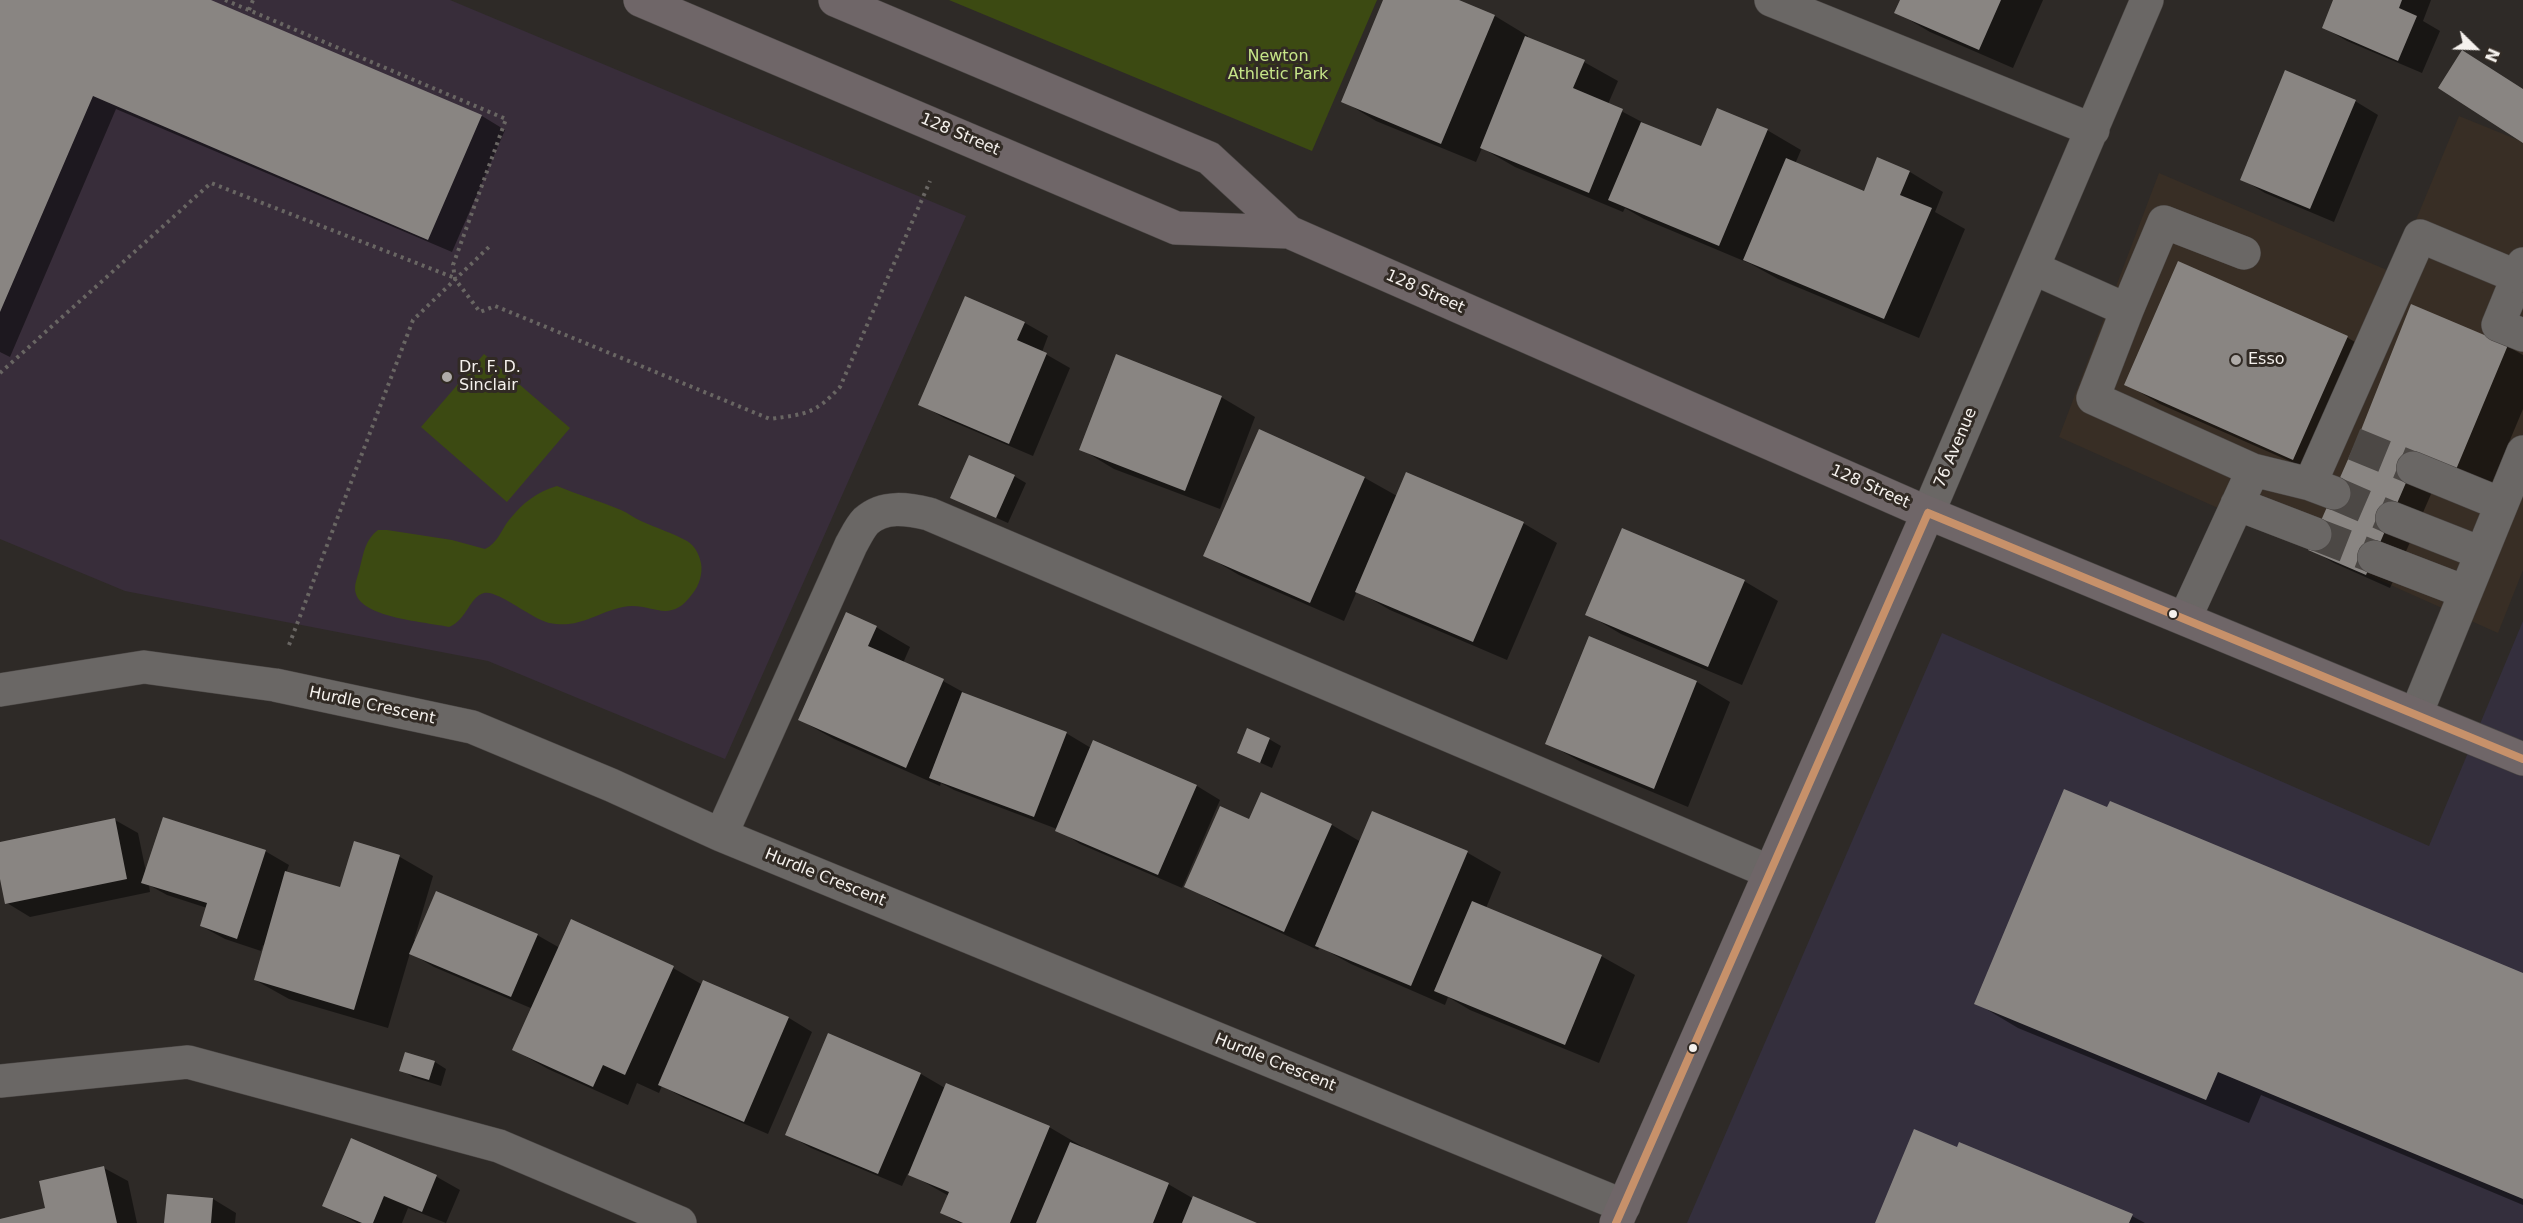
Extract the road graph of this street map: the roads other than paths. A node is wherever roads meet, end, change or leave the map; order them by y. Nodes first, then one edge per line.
1 (640, 0) edge
2 (835, 0) edge
3 (1771, 0) edge
4 (2147, 0) edge
5 (2093, 130) junction
6 (1289, 232) junction
7 (2244, 253) dead end
8 (2033, 268) junction
9 (2520, 271) edge
10 (2127, 310) junction
11 (2523, 335) edge
12 (2523, 452) edge
13 (2413, 468) tunnel mouth
14 (2253, 470) junction
15 (2237, 504) junction
16 (2501, 504) junction
17 (1928, 513) junction
18 (2392, 518) tunnel mouth
19 (2315, 534) tunnel mouth
20 (2481, 553) junction
21 (2374, 557) tunnel mouth
22 (2465, 592) junction
23 (2185, 618) junction
24 (0, 690) edge
25 (2416, 714) junction
26 (2523, 759) edge
27 (720, 835) junction
28 (1770, 873) junction
29 (0, 1081) edge
30 (1620, 1215) edge
31 (680, 1223) edge

1 - 6 main road, 128 Street
2 - 6 main road, 128 Street
3 - 5 street
4 - 5 street, 76 Avenue
5 - 8 street, 76 Avenue
6 - 17 main road, 128 Street
7 - 10 street
8 - 10 street
8 - 17 street, 76 Avenue
9 - 11 street
9 - 14 street
10 - 14 street
12 - 16 street
13 - 16 street
14 - 15 street
15 - 19 street
15 - 23 street
16 - 20 street
17 - 23 main road, 128 Street
17 - 28 main road, 76 Avenue
18 - 20 street
20 - 22 street
21 - 22 street
22 - 25 street
23 - 25 main road, 128 Street
24 - 27 street, Hurdle Crescent
25 - 26 main road, 128 Street
27 - 28 street
27 - 30 street, Hurdle Crescent
28 - 30 main road, 76 Avenue
29 - 31 street

